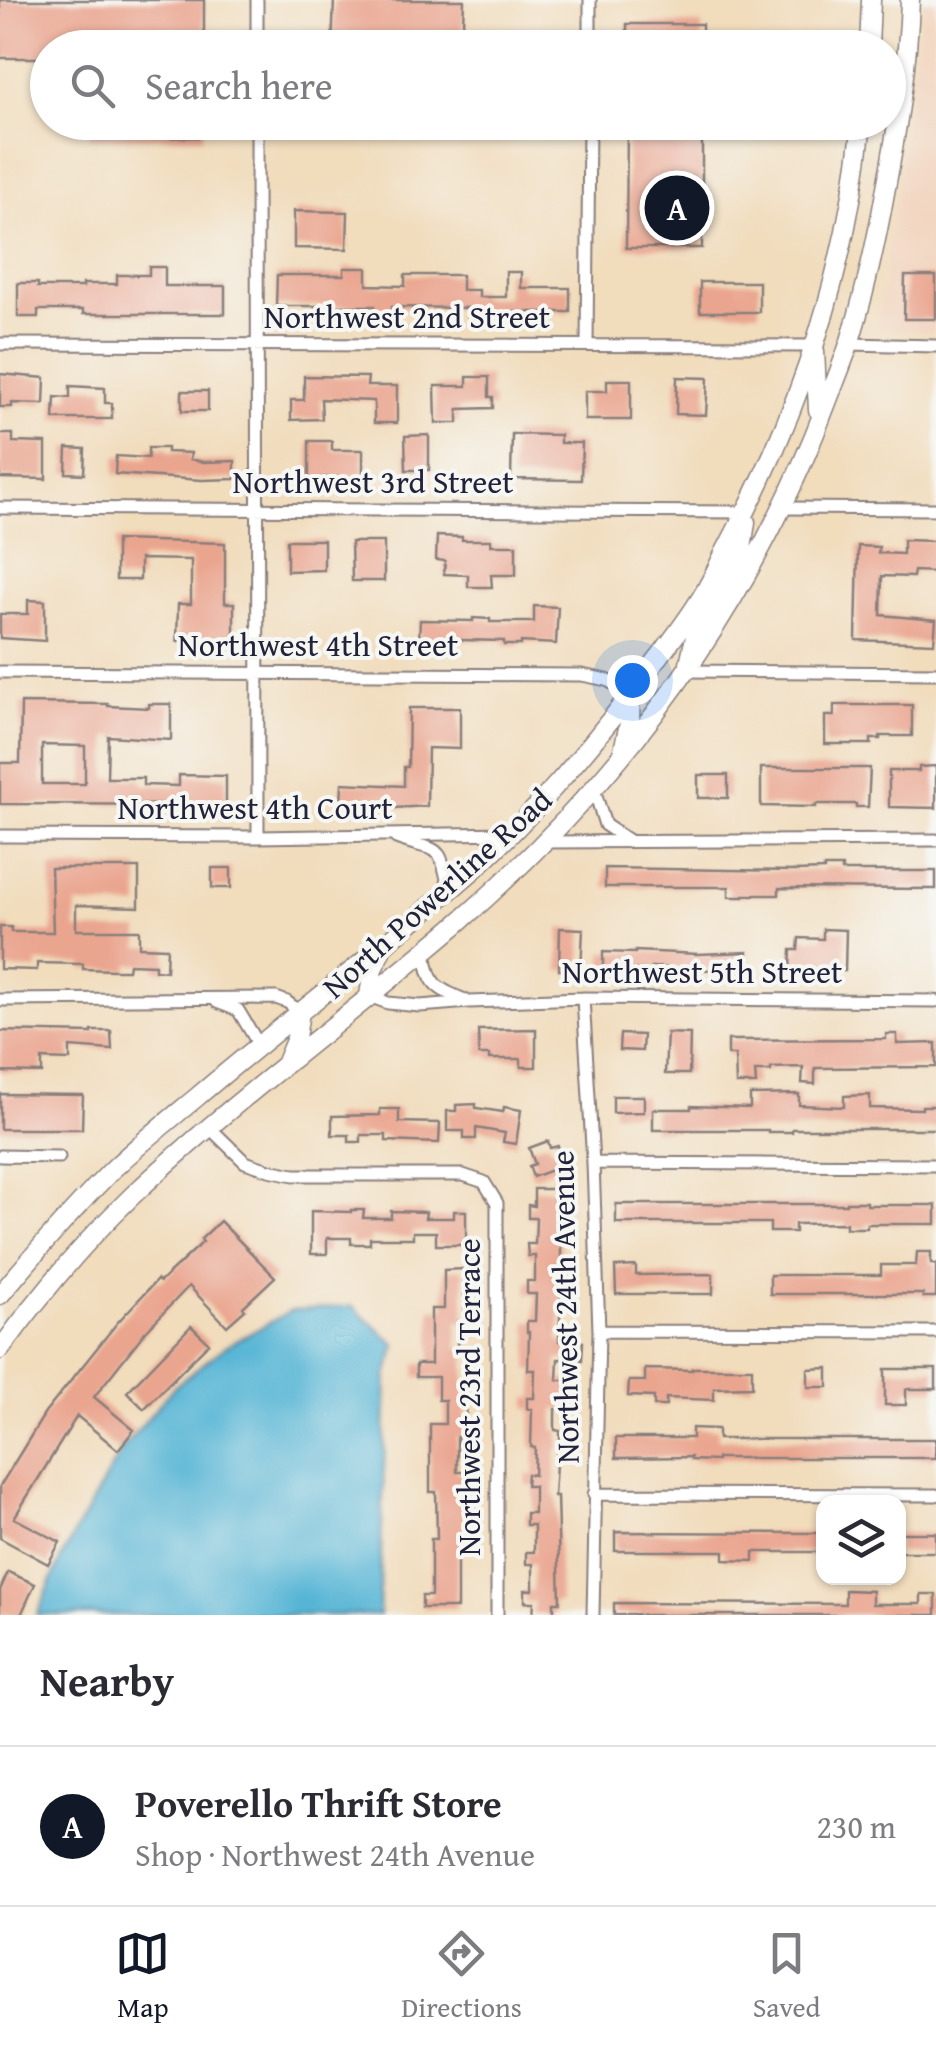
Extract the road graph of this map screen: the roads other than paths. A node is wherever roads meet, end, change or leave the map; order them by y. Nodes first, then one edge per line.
1 (257, 0) edge
2 (590, 0) edge
3 (871, 0) edge
4 (910, 0) edge
5 (257, 30) edge
6 (590, 30) edge
7 (870, 30) edge
8 (906, 69) edge
9 (257, 140) edge
10 (589, 140) edge
11 (860, 140) edge
12 (895, 140) edge
13 (257, 343) junction
14 (0, 344) edge
15 (850, 344) junction
16 (586, 346) junction
17 (814, 346) junction
18 (936, 346) edge
19 (816, 431) junction
20 (0, 508) edge
21 (258, 508) junction
22 (783, 508) junction
23 (936, 510) edge
24 (746, 512) junction
25 (687, 671) junction
26 (0, 672) edge
27 (256, 672) junction
28 (936, 672) edge
29 (631, 694) junction
30 (620, 760) junction
31 (594, 789) junction
32 (510, 833) junction
33 (387, 835) junction
34 (0, 836) edge
35 (258, 836) junction
36 (936, 840) edge
37 (629, 841) junction
38 (546, 842) junction
39 (449, 890) junction
40 (386, 942) junction
41 (424, 951) junction
42 (369, 996) junction
43 (208, 998) junction
44 (582, 998) junction
45 (0, 1000) edge
46 (936, 1000) edge
47 (468, 1002) junction
48 (300, 1012) junction
49 (259, 1044) junction
50 (283, 1067) junction
51 (210, 1128) junction
52 (0, 1156) edge
53 (59, 1156) dead end
54 (593, 1163) junction
55 (936, 1165) edge
56 (0, 1295) edge
57 (599, 1331) junction
58 (936, 1332) edge
59 (0, 1350) edge
60 (594, 1494) junction
61 (936, 1495) edge
62 (497, 1615) edge
63 (593, 1615) edge

1 - 5 street
2 - 6 street
3 - 7 main road
4 - 8 main road, North Powerline Road
9 - 13 street
10 - 16 street
11 - 17 main road, North Powerline Road
12 - 15 main road, North Powerline Road
13 - 14 street, Northwest 2nd Street
13 - 16 street, Northwest 2nd Street
13 - 21 street
15 - 18 street
15 - 19 main road, North Powerline Road
16 - 17 street, Northwest 2nd Street
17 - 19 main road
17 - 24 main road, North Powerline Road
19 - 22 main road, North Powerline Road
20 - 21 street, Northwest 3rd Street
21 - 24 street, Northwest 3rd Street
21 - 27 street
22 - 23 street
22 - 25 main road, North Powerline Road
24 - 25 main road
24 - 29 main road, North Powerline Road
25 - 28 street
25 - 30 main road, North Powerline Road
26 - 27 street, Northwest 4th Street
27 - 29 street, Northwest 4th Street
27 - 35 street
29 - 30 main road
29 - 32 main road, North Powerline Road
30 - 31 main road, North Powerline Road
31 - 37 street
31 - 38 main road, North Powerline Road
32 - 33 street, Northwest 4th Court
32 - 39 main road, North Powerline Road
33 - 35 street, Northwest 4th Court
33 - 39 street
34 - 35 street, Northwest 4th Court
36 - 37 street
37 - 38 street
38 - 41 main road, North Powerline Road
39 - 40 main road, North Powerline Road
40 - 42 main road
40 - 48 main road, North Powerline Road
41 - 42 main road, North Powerline Road
41 - 47 street
42 - 47 street, Northwest 5th Street
42 - 50 main road, North Powerline Road
43 - 45 street
43 - 48 street
43 - 49 street
44 - 46 street, Northwest 5th Street
44 - 47 street, Northwest 5th Street
44 - 54 street, Northwest 24th Avenue
48 - 49 main road, North Powerline Road
48 - 50 main road
49 - 56 main road, North Powerline Road
50 - 51 main road, North Powerline Road
51 - 59 main road, North Powerline Road
51 - 62 street, Northwest 23rd Terrace
52 - 53 street
54 - 55 street
54 - 57 street, Northwest 24th Avenue
57 - 58 street
57 - 60 street, Northwest 24th Avenue
60 - 61 street
60 - 63 street, Northwest 24th Avenue

